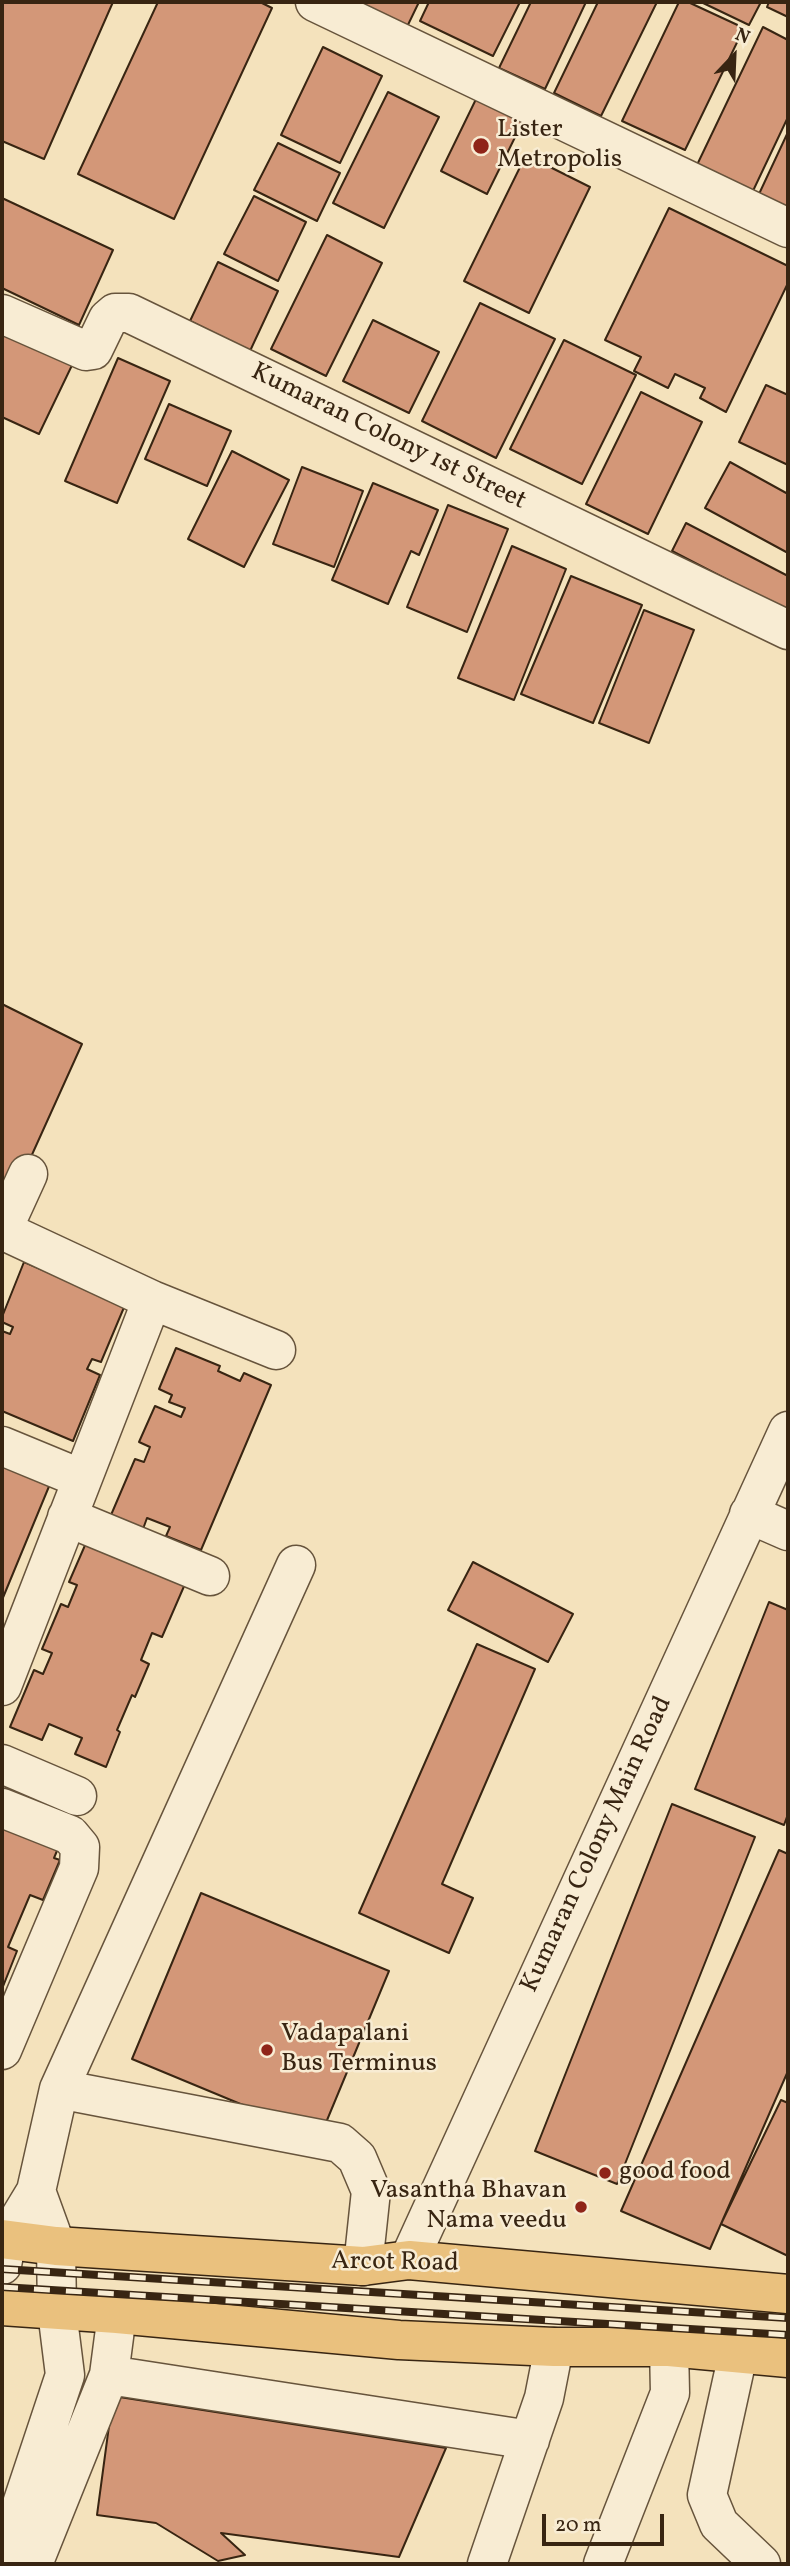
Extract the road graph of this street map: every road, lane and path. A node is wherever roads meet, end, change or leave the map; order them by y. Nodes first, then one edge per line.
1 (315, 2) edge
2 (788, 228) edge
3 (2, 314) edge
4 (788, 630) edge
5 (28, 1174) dead end
6 (2, 1231) edge
7 (152, 1300) junction
8 (276, 1350) dead end
9 (788, 1431) edge
10 (2, 1446) edge
11 (82, 1479) junction
12 (749, 1514) junction
13 (67, 1517) junction
14 (788, 1531) edge
15 (296, 1565) dead end
16 (210, 1576) dead end
17 (11, 1634) edge
18 (2, 1686) edge
19 (2, 1764) edge
20 (77, 1796) dead end
21 (2, 1808) edge
22 (2, 2050) edge
23 (59, 2090) junction
24 (36, 2191) junction
25 (56, 2246) junction
26 (4, 2248) edge
27 (409, 2260) junction
28 (363, 2266) junction
29 (788, 2294) edge
30 (2, 2306) edge
31 (57, 2311) junction
32 (117, 2314) junction
33 (554, 2347) junction
34 (670, 2347) junction
35 (738, 2354) junction
36 (788, 2358) edge
37 (108, 2375) junction
38 (530, 2440) junction
39 (2, 2564) edge
40 (33, 2564) edge
41 (487, 2564) edge
42 (603, 2564) edge
43 (761, 2564) edge

1 - 2 street
3 - 4 street, Kumaran Colony 1st Street
5 - 6 street
6 - 7 street
7 - 8 street
7 - 11 street
9 - 12 street, Kumaran Colony Main Road
10 - 11 street
11 - 13 street
12 - 14 street
12 - 27 street, Kumaran Colony Main Road
13 - 16 street
13 - 17 street
15 - 23 street
17 - 18 street
19 - 20 street
21 - 22 street
23 - 24 street
23 - 28 street
24 - 25 street
24 - 26 street
25 - 26 main road, Arcot Road
25 - 28 main road, Arcot Road
25 - 31 street
27 - 28 main road, Arcot Road
27 - 29 main road, Arcot Road
30 - 31 main road
31 - 32 main road
31 - 39 street
32 - 33 main road
32 - 37 street
33 - 34 main road
33 - 38 street
34 - 35 main road
34 - 42 street
35 - 36 main road
35 - 43 street
37 - 38 street
37 - 40 street
38 - 41 street

